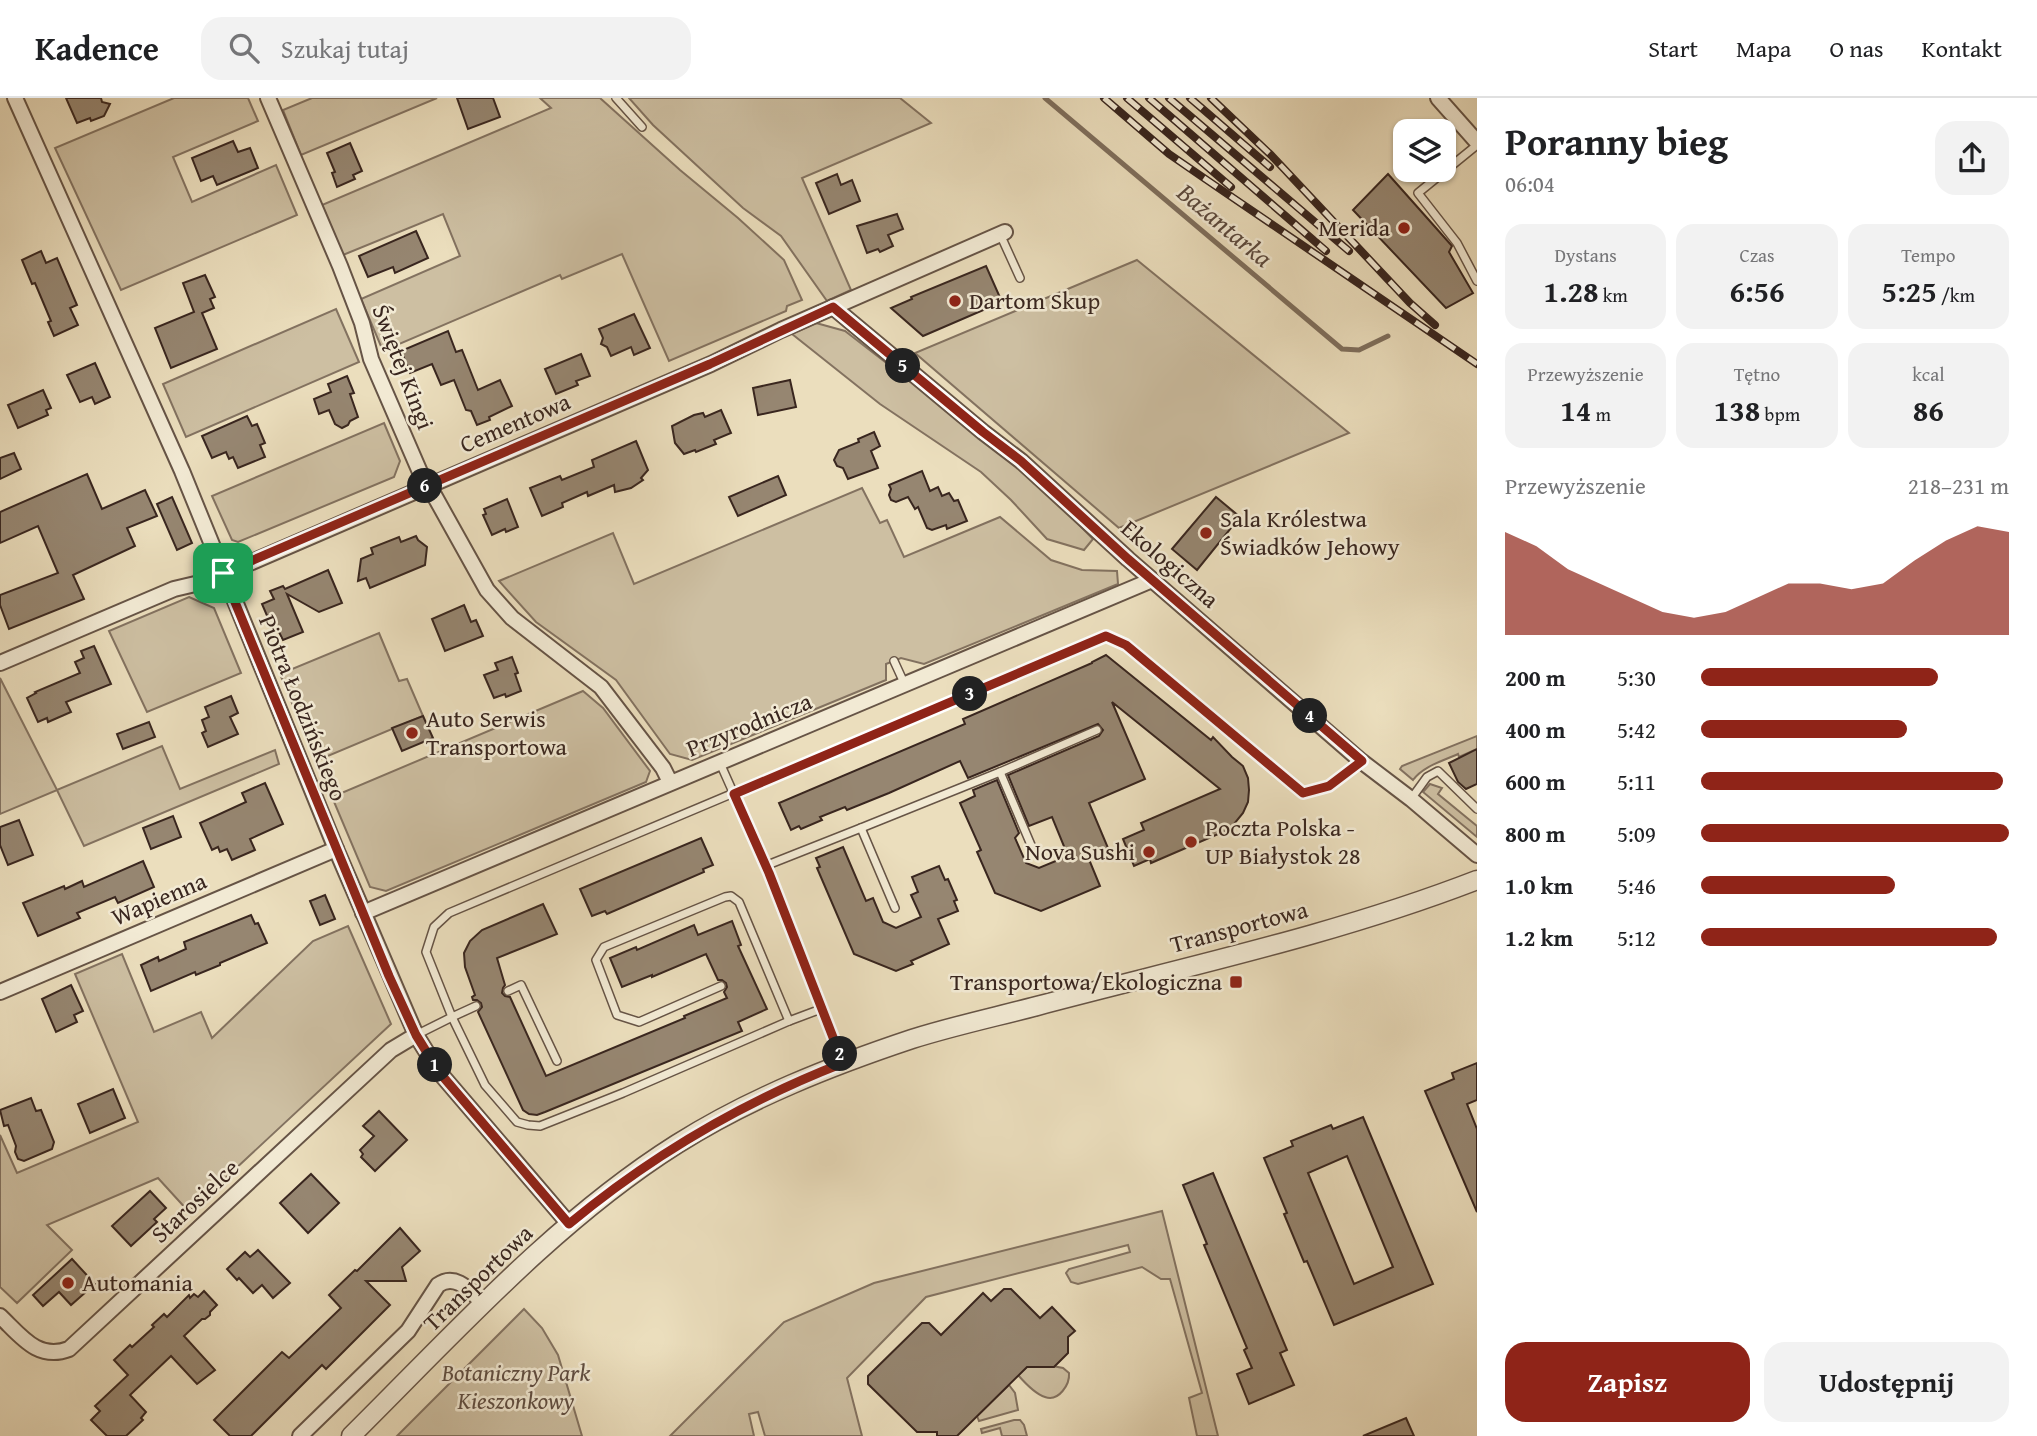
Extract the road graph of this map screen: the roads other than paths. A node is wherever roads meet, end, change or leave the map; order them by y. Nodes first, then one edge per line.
1 (15, 98) edge
2 (268, 98) edge
3 (616, 98) edge
4 (1438, 98) edge
5 (642, 127) dead end
6 (1477, 143) edge
7 (1003, 233) joint
8 (1020, 278) dead end
9 (1477, 281) edge
10 (833, 307) junction
11 (426, 486) junction
12 (223, 573) junction
13 (1152, 580) junction
14 (894, 661) dead end
15 (0, 663) edge
16 (905, 685) junction
17 (1097, 730) dead end
18 (1362, 761) junction
19 (720, 762) junction
20 (1000, 772) junction
21 (670, 782) junction
22 (734, 794) junction
23 (1411, 799) junction
24 (1477, 809) edge
25 (861, 828) junction
26 (1031, 845) dead end
27 (336, 849) junction
28 (1477, 855) edge
29 (765, 866) junction
30 (1477, 880) edge
31 (895, 908) dead end
32 (363, 913) junction
33 (721, 986) dead end
34 (508, 991) dead end
35 (0, 992) edge
36 (476, 1006) dead end
37 (821, 1009) junction
38 (452, 1017) junction
39 (789, 1021) junction
40 (416, 1035) junction
41 (557, 1061) dead end
42 (843, 1063) junction
43 (569, 1224) junction
44 (484, 1304) junction
45 (0, 1316) edge
46 (371, 1416) junction
47 (300, 1436) edge
48 (351, 1436) edge
49 (366, 1436) edge

1 - 12 street, Piotra Łodzińskiego
2 - 11 street, Świętej Kingi
3 - 5 lane
4 - 6 street
6 - 9 lane
7 - 8 lane
7 - 10 street, Cementowa
10 - 11 street, Cementowa
10 - 13 street, Ekologiczna
11 - 12 street, Cementowa
11 - 21 street, Świętej Kingi
12 - 15 street, Cementowa
12 - 27 street, Piotra Łodzińskiego
13 - 16 street, Przyrodnicza
13 - 18 street, Ekologiczna
14 - 16 lane
16 - 19 street, Przyrodnicza
17 - 20 lane
18 - 22 lane
18 - 23 street, Ekologiczna
19 - 21 street, Przyrodnicza
19 - 22 lane
20 - 25 lane
20 - 26 lane
21 - 32 street, Przyrodnicza
22 - 29 lane
22 - 38 lane
23 - 24 lane
23 - 28 street, Ekologiczna
25 - 29 lane
25 - 31 lane
27 - 32 street, Piotra Łodzińskiego
27 - 35 street, Wapienna
29 - 37 lane
30 - 42 street, Transportowa
32 - 40 street, Piotra Łodzińskiego
33 - 39 lane
34 - 41 lane
36 - 38 lane
37 - 39 lane
37 - 42 lane
38 - 39 lane
38 - 40 lane
40 - 43 street, Piotra Łodzińskiego
40 - 45 street, Starosielce
42 - 43 street, Transportowa
43 - 44 street, Transportowa
44 - 46 street, Transportowa
44 - 47 street
46 - 48 street, Transportowa
46 - 49 lane

